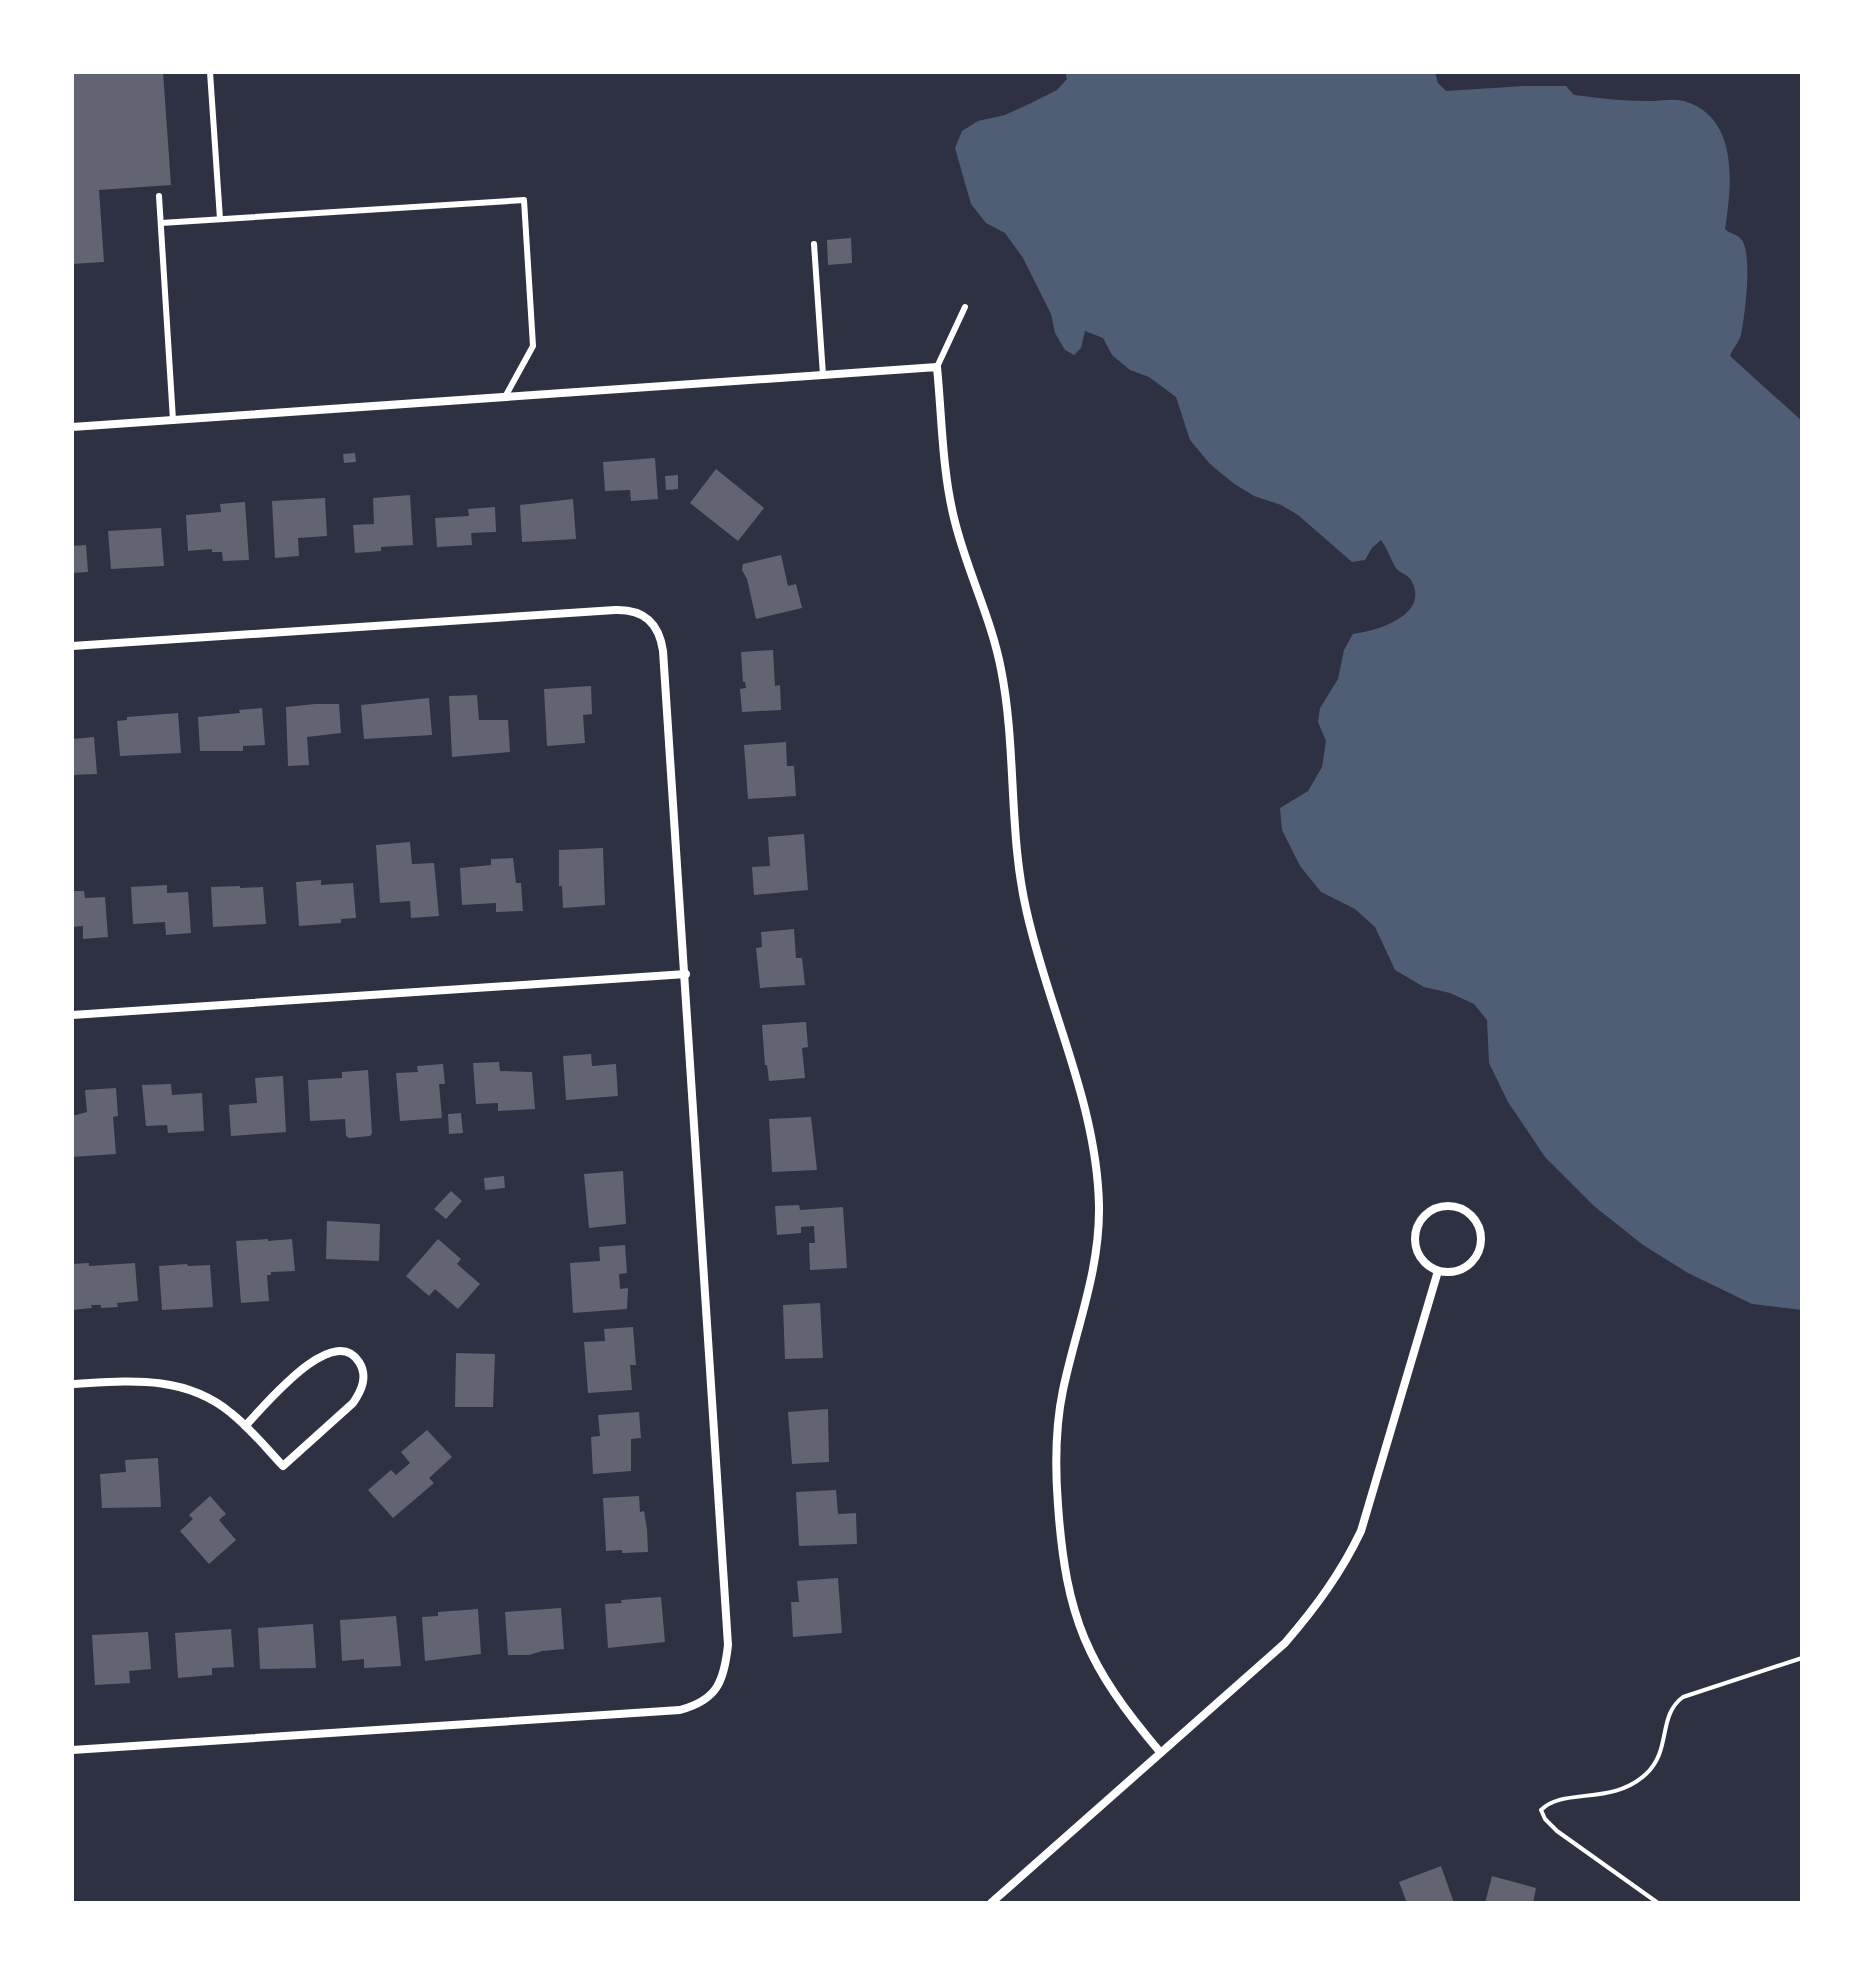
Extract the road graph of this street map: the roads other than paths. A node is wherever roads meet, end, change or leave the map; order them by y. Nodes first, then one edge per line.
1 (210, 72) edge
2 (159, 196) dead end
3 (220, 219) junction
4 (161, 223) junction
5 (814, 244) dead end
6 (965, 307) dead end
7 (937, 367) junction
8 (823, 375) junction
9 (505, 397) junction
10 (173, 420) junction
11 (72, 427) edge
12 (72, 646) edge
13 (686, 974) junction
14 (72, 1015) edge
15 (1438, 1271) junction
16 (72, 1384) edge
17 (245, 1426) junction
18 (72, 1750) edge
19 (1160, 1752) junction
20 (991, 1903) edge

1 - 3 lane
2 - 4 lane
3 - 4 lane
3 - 9 lane
4 - 10 lane
5 - 8 lane
6 - 7 lane
7 - 8 street
7 - 19 street
8 - 9 street
9 - 10 street
10 - 11 street
12 - 13 street
13 - 14 street
13 - 18 street
15 - 15 street
15 - 19 street
16 - 17 street
17 - 17 street
19 - 20 street

